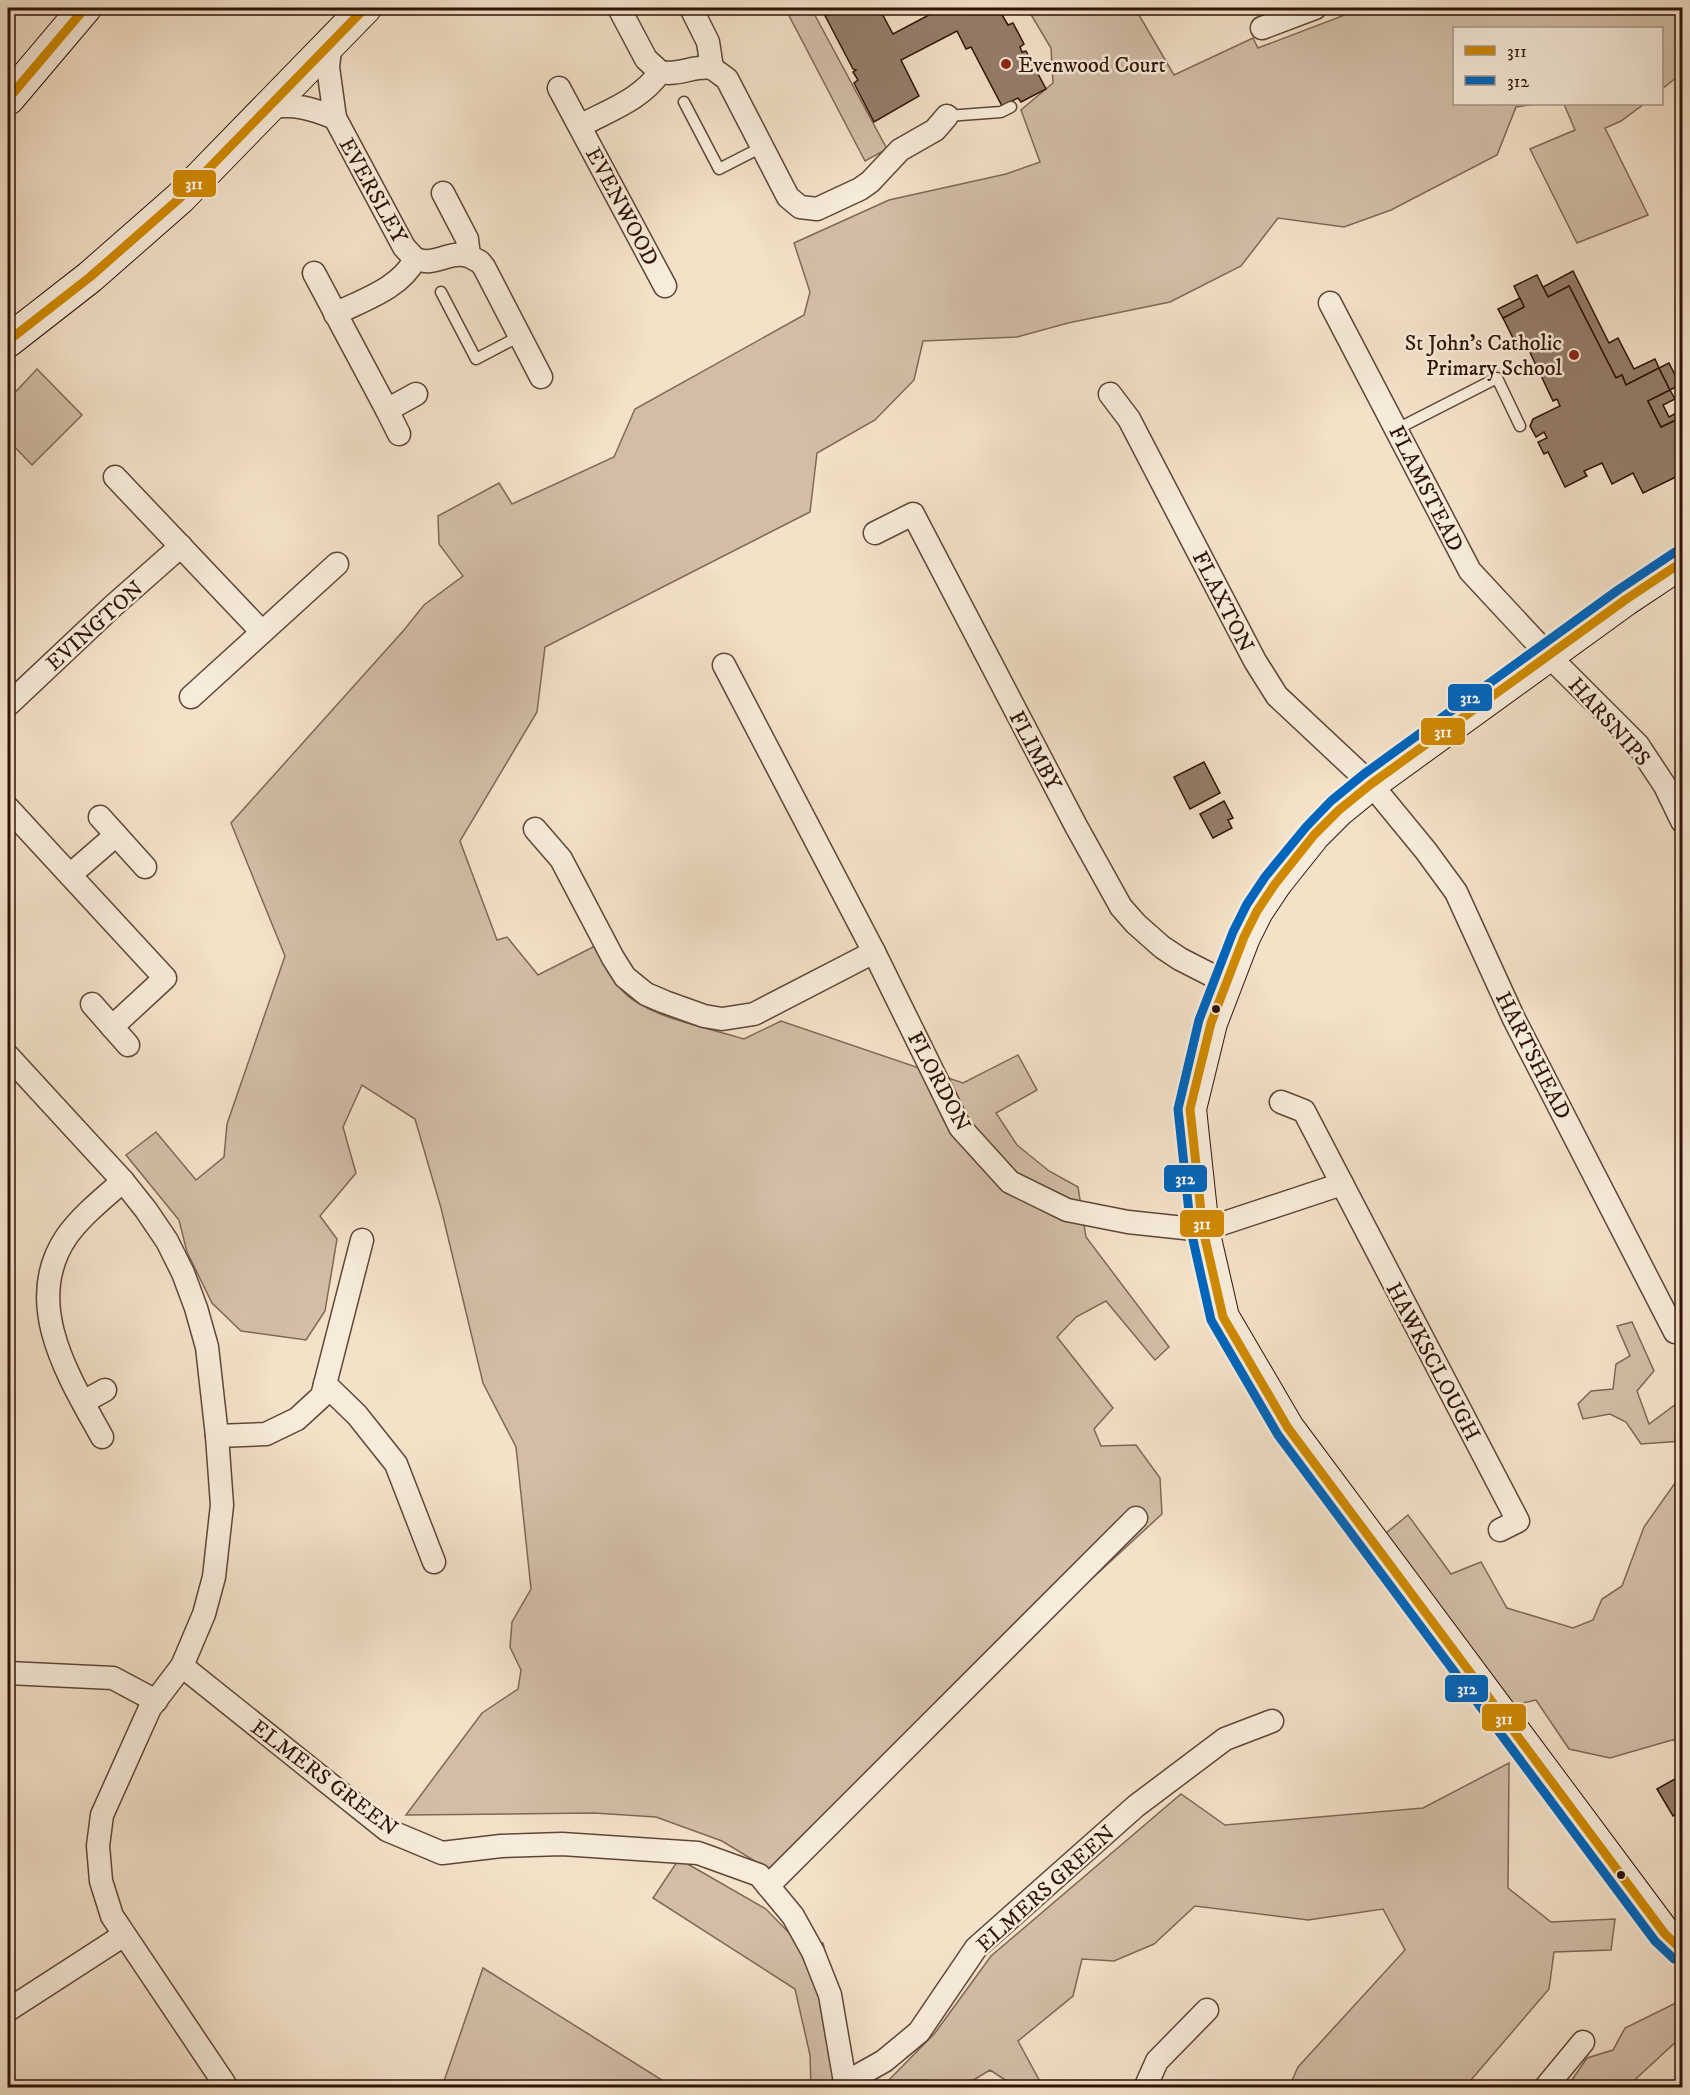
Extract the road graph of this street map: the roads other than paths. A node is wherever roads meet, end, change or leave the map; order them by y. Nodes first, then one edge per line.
1 (85, 8) edge
2 (365, 8) edge
3 (619, 8) edge
4 (691, 8) edge
5 (1315, 8) edge
6 (1274, 18) edge
7 (331, 41) junction
8 (712, 68) junction
9 (660, 72) junction
10 (559, 88) dead end
11 (8, 99) edge
12 (684, 102) dead end
13 (270, 107) junction
14 (1011, 107) dead end
15 (947, 116) joint
16 (335, 118) junction
17 (580, 126) junction
18 (762, 147) junction
19 (443, 193) dead end
20 (469, 256) junction
21 (415, 259) junction
22 (314, 273) dead end
23 (665, 286) dead end
24 (441, 292) dead end
25 (1330, 303) dead end
26 (335, 314) junction
27 (520, 336) junction
28 (8, 341) edge
29 (541, 377) dead end
30 (416, 394) dead end
31 (1110, 394) dead end
32 (387, 410) junction
33 (1520, 426) dead end
34 (1397, 429) junction
35 (399, 434) dead end
36 (115, 477) dead end
37 (875, 533) dead end
38 (181, 546) junction
39 (337, 564) dead end
40 (1670, 570) edge
41 (262, 632) junction
42 (1549, 656) junction
43 (724, 666) dead end
44 (191, 697) dead end
45 (8, 705) edge
46 (1371, 784) junction
47 (8, 808) edge
48 (100, 817) dead end
49 (1683, 821) edge
50 (535, 829) dead end
51 (116, 835) junction
52 (145, 867) dead end
53 (70, 875) junction
54 (874, 952) junction
55 (1226, 982) junction
56 (92, 1004) dead end
57 (112, 1027) junction
58 (128, 1045) dead end
59 (8, 1056) edge
60 (1281, 1102) dead end
61 (123, 1181) junction
62 (1342, 1184) junction
63 (1203, 1230) junction
64 (362, 1240) dead end
65 (1683, 1329) edge
66 (325, 1384) junction
67 (105, 1390) dead end
68 (83, 1402) junction
69 (218, 1436) junction
70 (102, 1437) dead end
71 (1136, 1518) dead end
72 (1500, 1530) dead end
73 (434, 1562) dead end
74 (182, 1666) junction
75 (8, 1673) edge
76 (156, 1701) junction
77 (1272, 1721) dead end
78 (768, 1886) junction
79 (124, 1935) junction
80 (1683, 1950) edge
81 (8, 2010) edge
82 (1207, 2010) dead end
83 (1583, 2042) dead end
84 (846, 2085) edge
85 (225, 2088) edge
86 (1145, 2088) edge
87 (1545, 2088) edge

1 - 11 street
2 - 7 street
3 - 9 street
4 - 8 street
5 - 6 street
7 - 13 street
7 - 16 street, EVERSLEY
8 - 9 street
8 - 18 street
9 - 17 street, EVENWOOD
10 - 17 street, EVENWOOD
12 - 18 lane
13 - 16 street, EVERSLEY
13 - 28 street
14 - 15 lane
15 - 18 street
16 - 21 street, EVERSLEY
17 - 23 street, EVENWOOD
19 - 20 street
20 - 21 street, EVERSLEY
20 - 27 street
21 - 26 street, EVERSLEY
22 - 26 street
24 - 27 lane
25 - 34 street, FLAMSTEAD
26 - 32 street
27 - 29 street
30 - 32 street
31 - 46 street, FLAXTON
32 - 35 street
33 - 34 lane
34 - 42 street, FLAMSTEAD
36 - 38 street
37 - 55 street, FLIMBY
38 - 41 street
38 - 45 street, EVINGTON
39 - 41 street
40 - 42 street
41 - 44 street
42 - 46 street
42 - 49 street, HARSNIPS
43 - 54 street, FLORDON
46 - 55 street
46 - 65 street, HARTSHEAD
47 - 53 street
48 - 51 street
50 - 54 street
51 - 52 street
51 - 53 street
53 - 57 street
54 - 63 street, FLORDON
55 - 63 street
56 - 57 street
57 - 58 street
59 - 61 street
60 - 62 street, HAWKSCLOUGH
61 - 68 street
61 - 69 street
62 - 63 street
62 - 72 street, HAWKSCLOUGH
63 - 80 street
64 - 66 street
66 - 69 street
66 - 73 street
67 - 68 street
68 - 70 street
69 - 74 street
71 - 78 street
74 - 76 street
74 - 78 street, ELMERS GREEN
75 - 76 street
76 - 79 street
77 - 84 street, ELMERS GREEN
78 - 84 street, ELMERS GREEN
79 - 81 street
79 - 85 street
82 - 86 street
83 - 87 street

